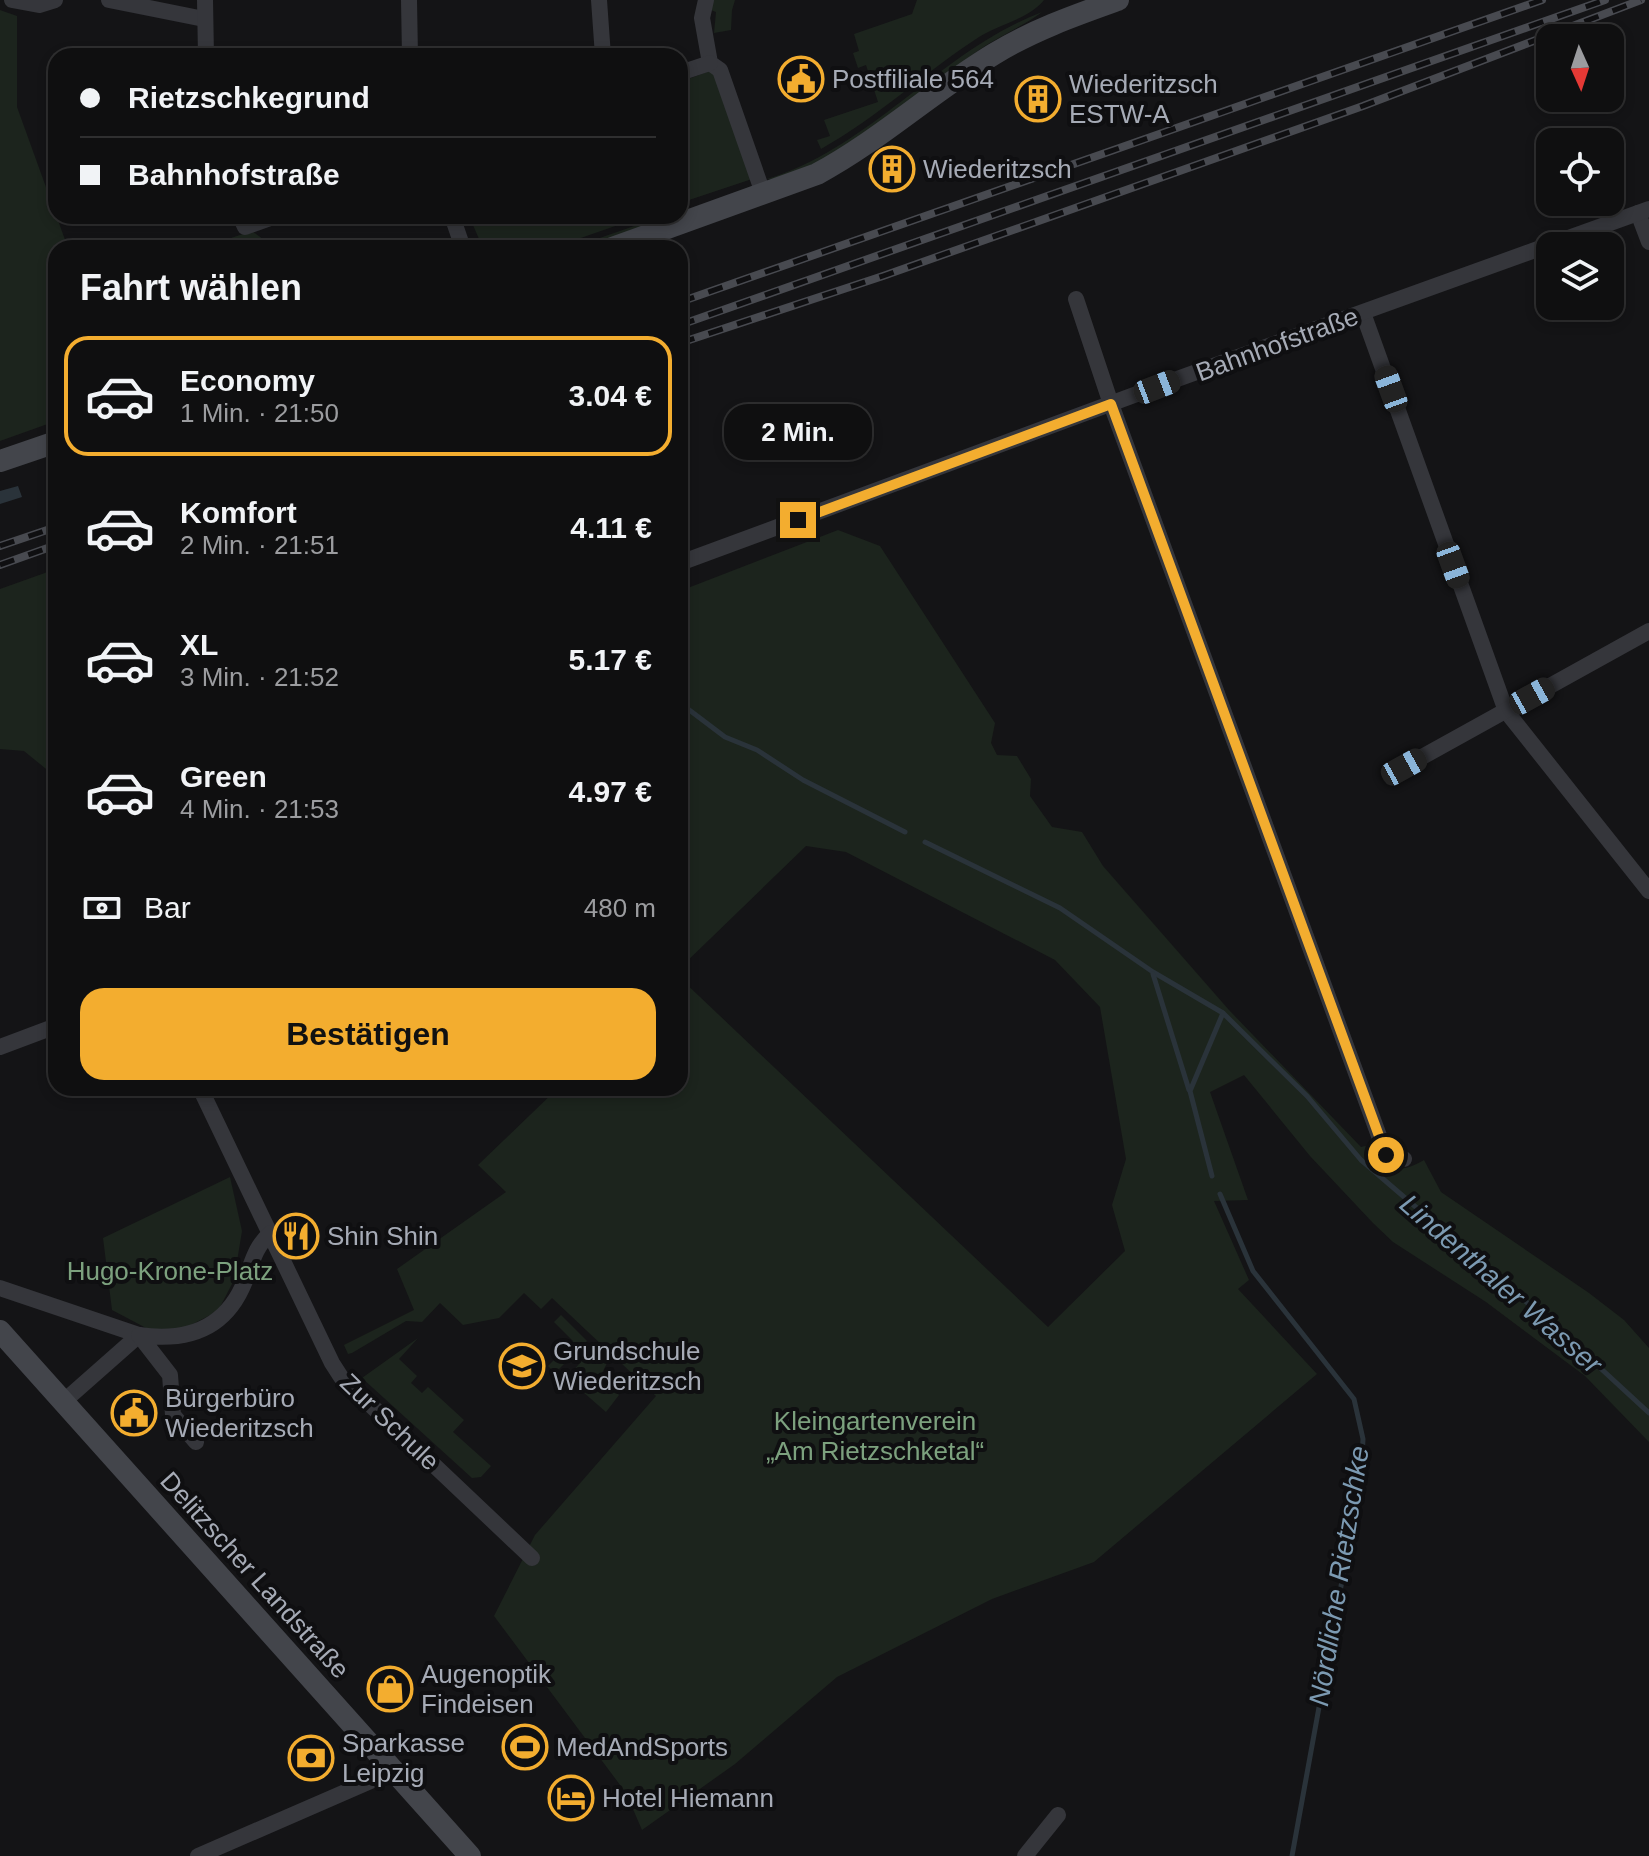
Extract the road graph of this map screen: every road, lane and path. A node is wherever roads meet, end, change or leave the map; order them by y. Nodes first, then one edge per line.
1 (12, 0) edge
2 (55, 0) edge
3 (109, 0) edge
4 (205, 0) edge
5 (409, 0) edge
6 (599, 0) edge
7 (706, 0) edge
8 (1118, 0) edge
9 (1072, 8) edge
10 (204, 19) junction
11 (206, 48) edge
12 (410, 48) edge
13 (602, 48) edge
14 (710, 63) junction
15 (688, 70) edge
16 (763, 193) junction
17 (1644, 211) edge
18 (688, 220) edge
19 (678, 224) edge
20 (634, 240) edge
21 (1649, 242) edge
22 (1076, 299) dead end
23 (1363, 313) junction
24 (1111, 404) junction
25 (48, 445) edge
26 (0, 461) edge
27 (688, 560) edge
28 (1649, 631) edge
29 (1506, 711) junction
30 (1404, 767) dead end
31 (1649, 891) edge
32 (48, 1029) edge
33 (0, 1047) edge
34 (204, 1096) edge
35 (1404, 1159) dead end
36 (271, 1233) junction
37 (0, 1288) edge
38 (0, 1331) edge
39 (139, 1335) junction
40 (62, 1403) junction
41 (196, 1442) dead end
42 (532, 1558) dead end
43 (390, 1766) junction
44 (1058, 1815) dead end
45 (198, 1856) edge
46 (470, 1856) edge
47 (1025, 1856) edge

1 - 2 street
3 - 10 street
4 - 10 street
5 - 12 street
6 - 13 street
7 - 14 street
8 - 9 street
9 - 16 street
10 - 11 street
14 - 15 street
14 - 16 street
16 - 18 street
17 - 21 street
17 - 23 street, Bahnhofstraße
19 - 20 street
22 - 24 street
23 - 24 street, Bahnhofstraße
23 - 29 street
24 - 27 street, Bahnhofstraße
24 - 35 street
25 - 26 street
28 - 29 street
29 - 30 street
29 - 31 street
32 - 33 street
34 - 36 street, Zur Schule
36 - 39 street
36 - 42 street, Zur Schule
37 - 39 street
38 - 40 street, Delitzscher Landstraße
39 - 40 street
39 - 41 street
40 - 43 street, Delitzscher Landstraße
43 - 45 street
43 - 46 street, Delitzscher Landstraße
44 - 47 street

